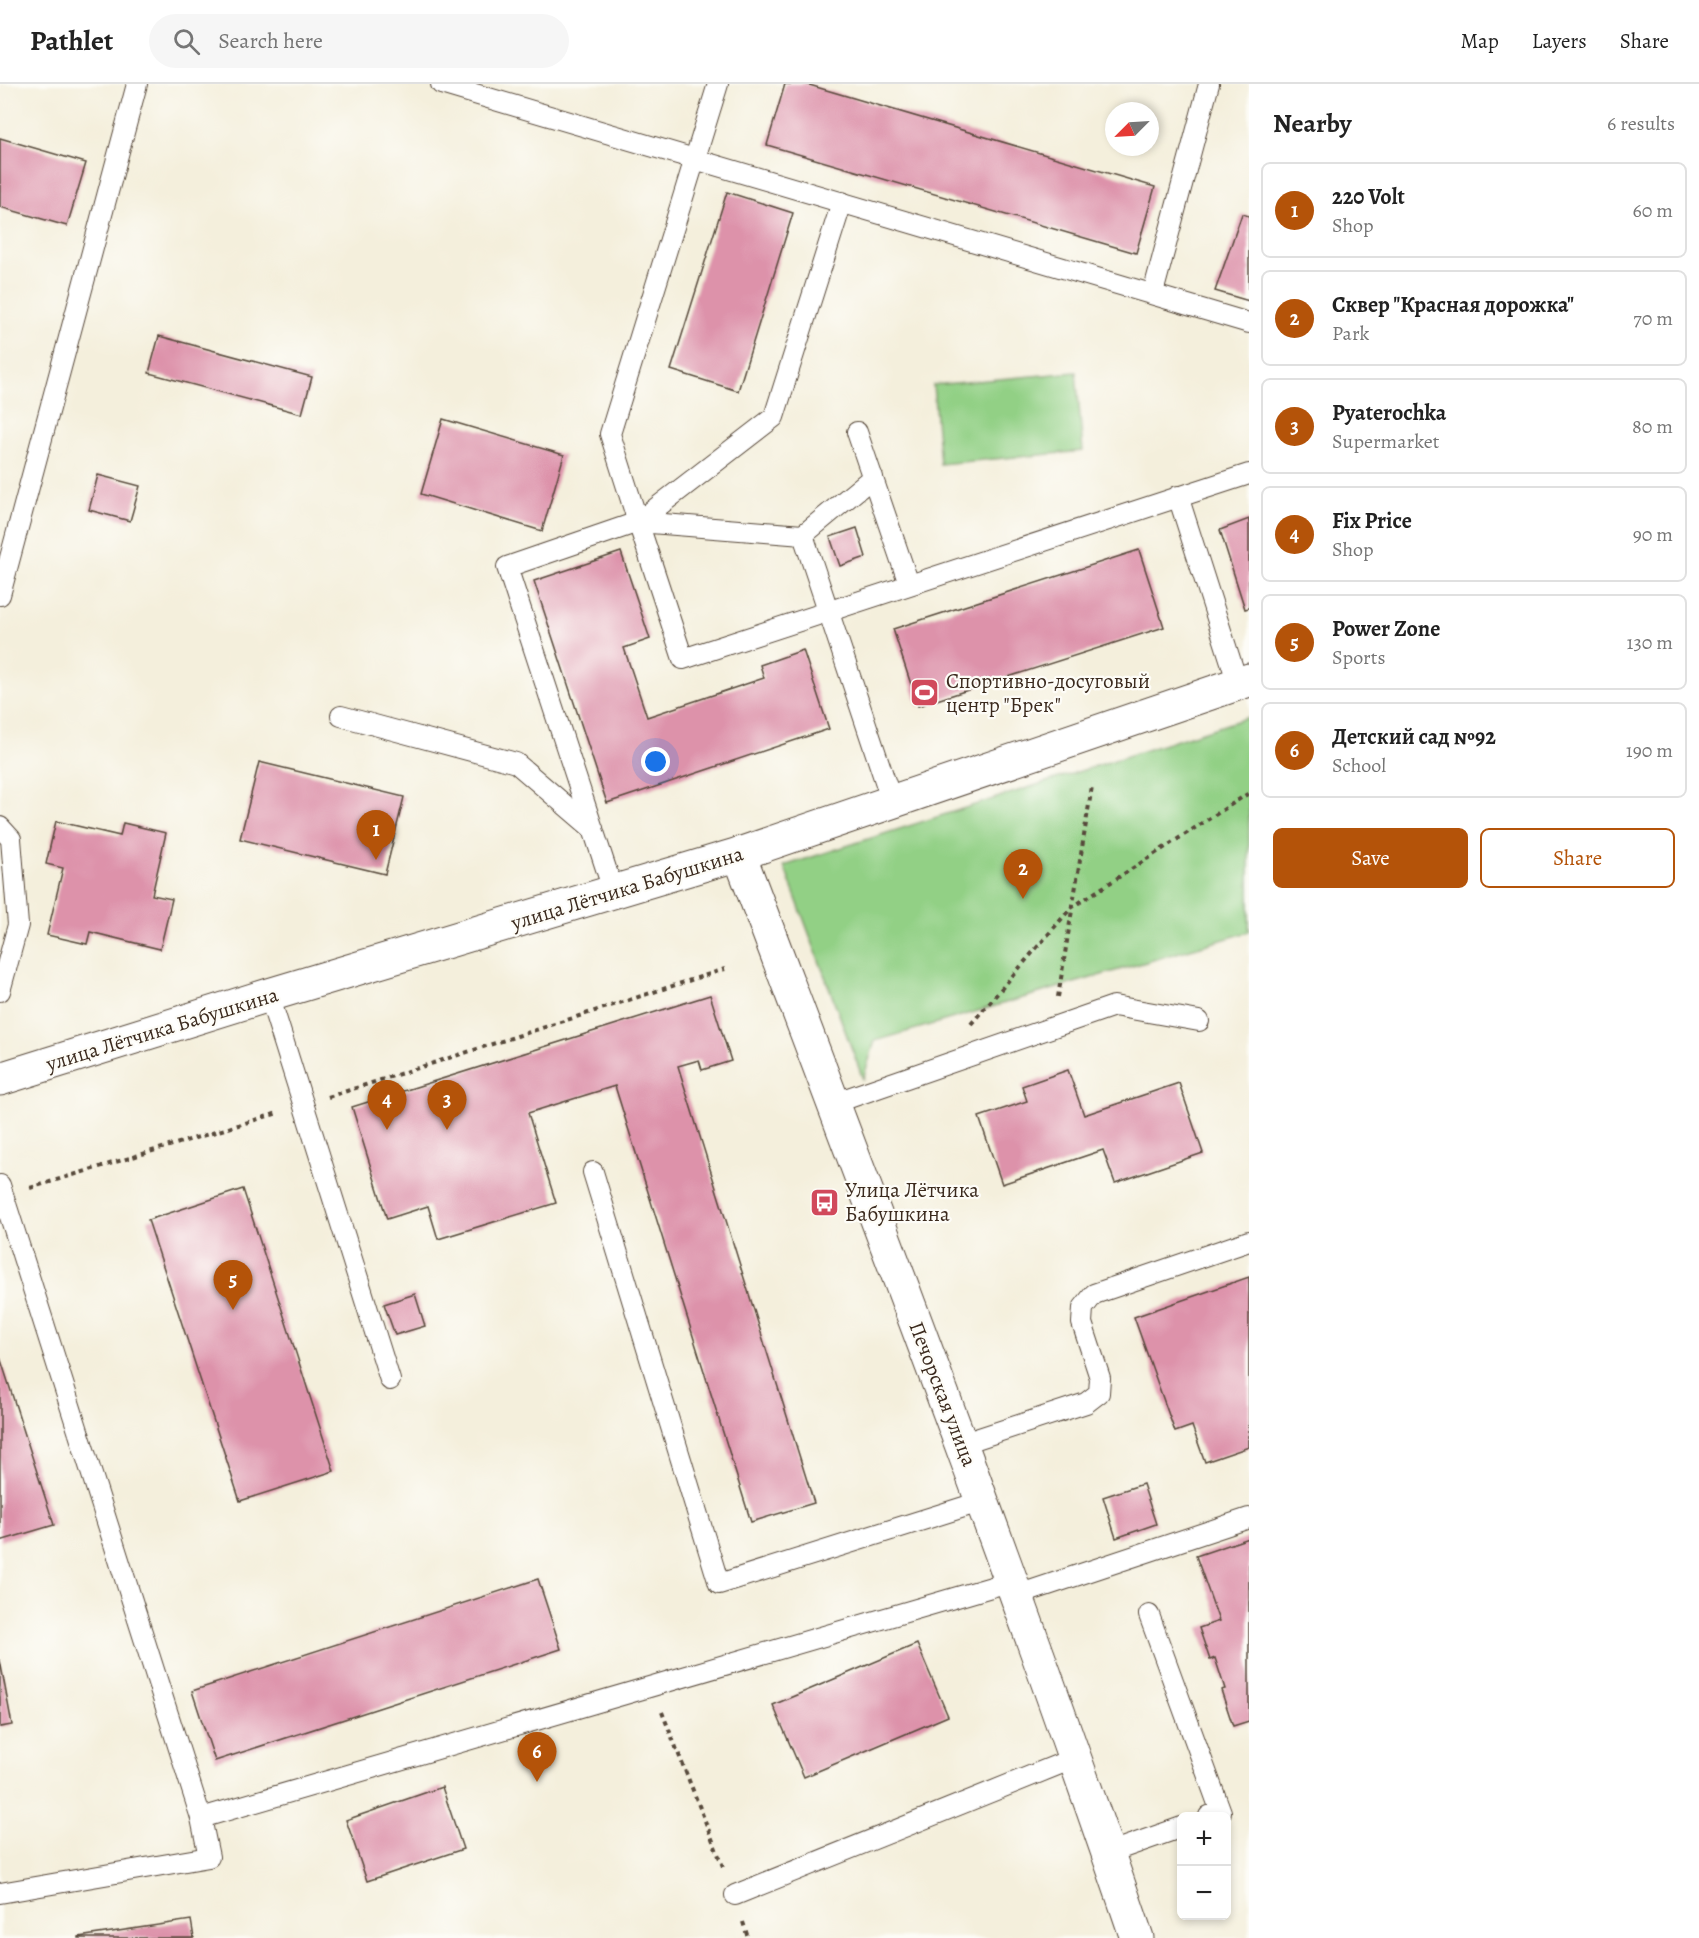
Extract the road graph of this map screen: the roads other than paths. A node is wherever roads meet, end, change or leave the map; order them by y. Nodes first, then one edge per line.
1 (137, 84) edge
2 (441, 84) edge
3 (718, 84) edge
4 (1209, 84) edge
5 (696, 158) junction
6 (842, 202) junction
7 (1153, 293) junction
8 (1249, 323) edge
9 (857, 432) dead end
10 (1249, 474) edge
11 (873, 477) junction
12 (1178, 496) junction
13 (638, 522) junction
14 (803, 536) junction
15 (909, 584) junction
16 (0, 595) edge
17 (828, 611) junction
18 (1243, 682) edge
19 (341, 716) dead end
20 (892, 802) junction
21 (0, 827) edge
22 (593, 829) junction
23 (739, 854) junction
24 (614, 893) junction
25 (0, 991) edge
26 (269, 995) junction
27 (1199, 1021) dead end
28 (0, 1079) edge
29 (834, 1103) junction
30 (593, 1172) dead end
31 (2, 1191) edge
32 (1249, 1241) edge
33 (390, 1380) dead end
34 (961, 1444) junction
35 (983, 1501) junction
36 (1249, 1518) edge
37 (1015, 1588) junction
38 (1149, 1615) dead end
39 (1075, 1758) junction
40 (1221, 1812) edge
41 (201, 1818) junction
42 (1177, 1829) edge
43 (1108, 1853) junction
44 (0, 1893) edge
45 (735, 1895) road end
46 (1137, 1938) edge

1 - 16 lane
2 - 5 lane
3 - 5 lane
4 - 7 lane
5 - 6 lane
5 - 13 lane
6 - 7 lane
6 - 13 lane
7 - 8 lane
9 - 11 lane
10 - 12 lane
11 - 14 lane
11 - 15 lane
12 - 15 lane
12 - 18 lane
13 - 14 lane
13 - 17 lane
13 - 22 lane
14 - 17 lane
15 - 17 lane
17 - 20 lane
18 - 20 main road, улица Лётчика Бабушкина
19 - 22 lane
20 - 23 main road, улица Лётчика Бабушкина
21 - 25 lane
22 - 24 lane
23 - 24 main road, улица Лётчика Бабушкина
23 - 29 main road, Печорская улица
24 - 26 main road, улица Лётчика Бабушкина
26 - 28 main road, улица Лётчика Бабушкина
26 - 33 lane
27 - 29 lane
29 - 34 main road, Печорская улица
30 - 35 lane
31 - 41 lane
32 - 34 lane
34 - 35 main road, Печорская улица
35 - 37 main road, Печорская улица
36 - 37 lane
37 - 39 main road, Печорская улица
37 - 41 lane
38 - 40 lane
39 - 43 main road, Печорская улица
39 - 45 lane
41 - 44 lane
42 - 43 lane
43 - 46 main road, Печорская улица

